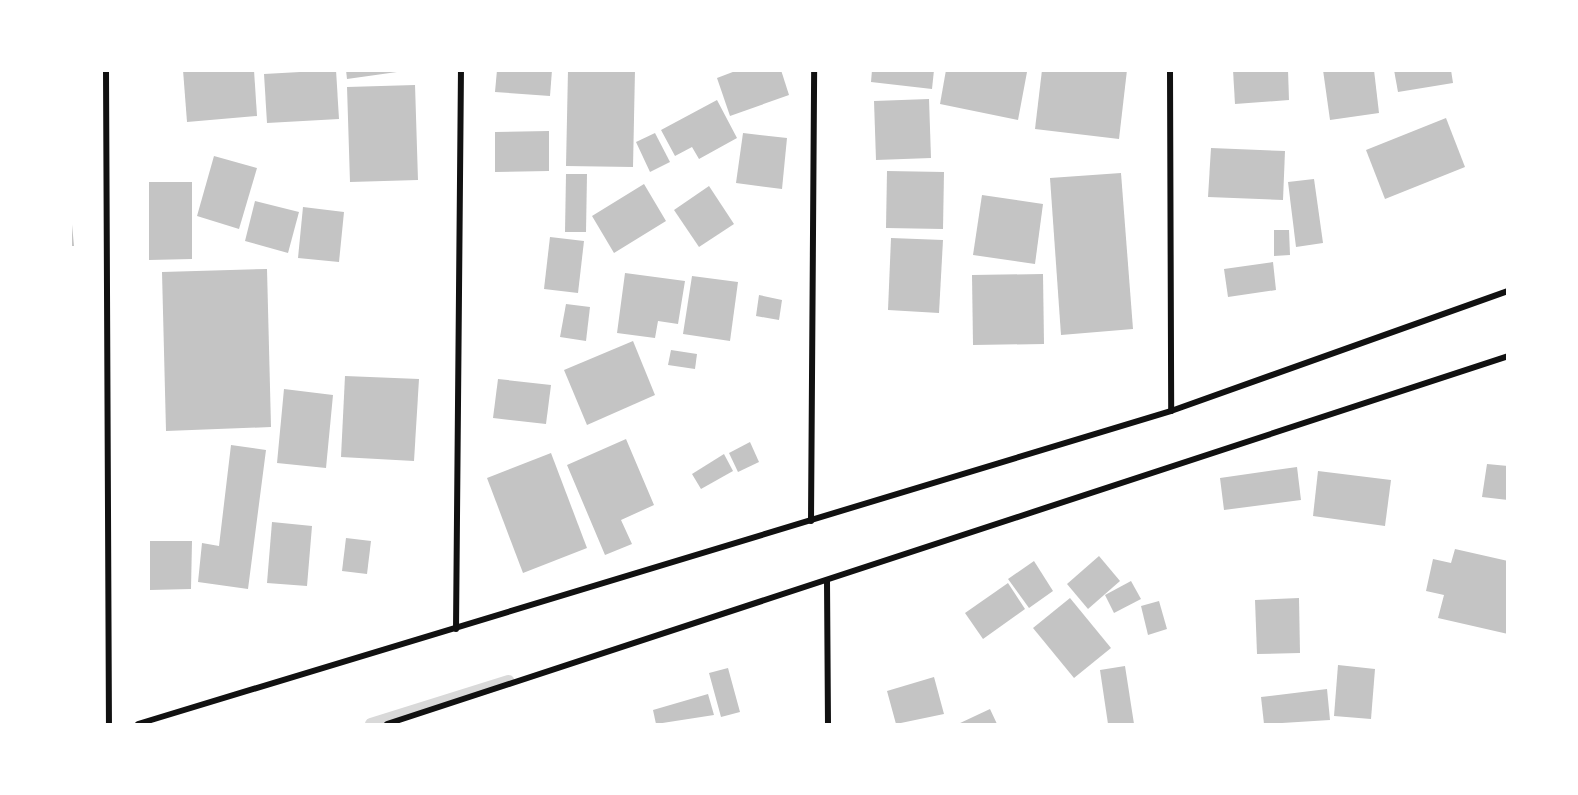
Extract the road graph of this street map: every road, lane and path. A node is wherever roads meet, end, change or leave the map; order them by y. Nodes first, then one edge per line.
1 (105, 70) edge
2 (461, 70) edge
3 (814, 70) edge
4 (1170, 70) edge
5 (1508, 291) edge
6 (1508, 356) edge
7 (1171, 411) junction
8 (811, 521) junction
9 (827, 581) junction
10 (456, 629) junction
11 (109, 724) edge
12 (138, 724) edge
13 (387, 724) edge
14 (828, 724) edge

1 - 11 street
2 - 10 street
3 - 8 street
4 - 7 street
5 - 7 street
6 - 9 street
7 - 8 street
8 - 10 street
9 - 13 street
9 - 14 street
10 - 12 street

